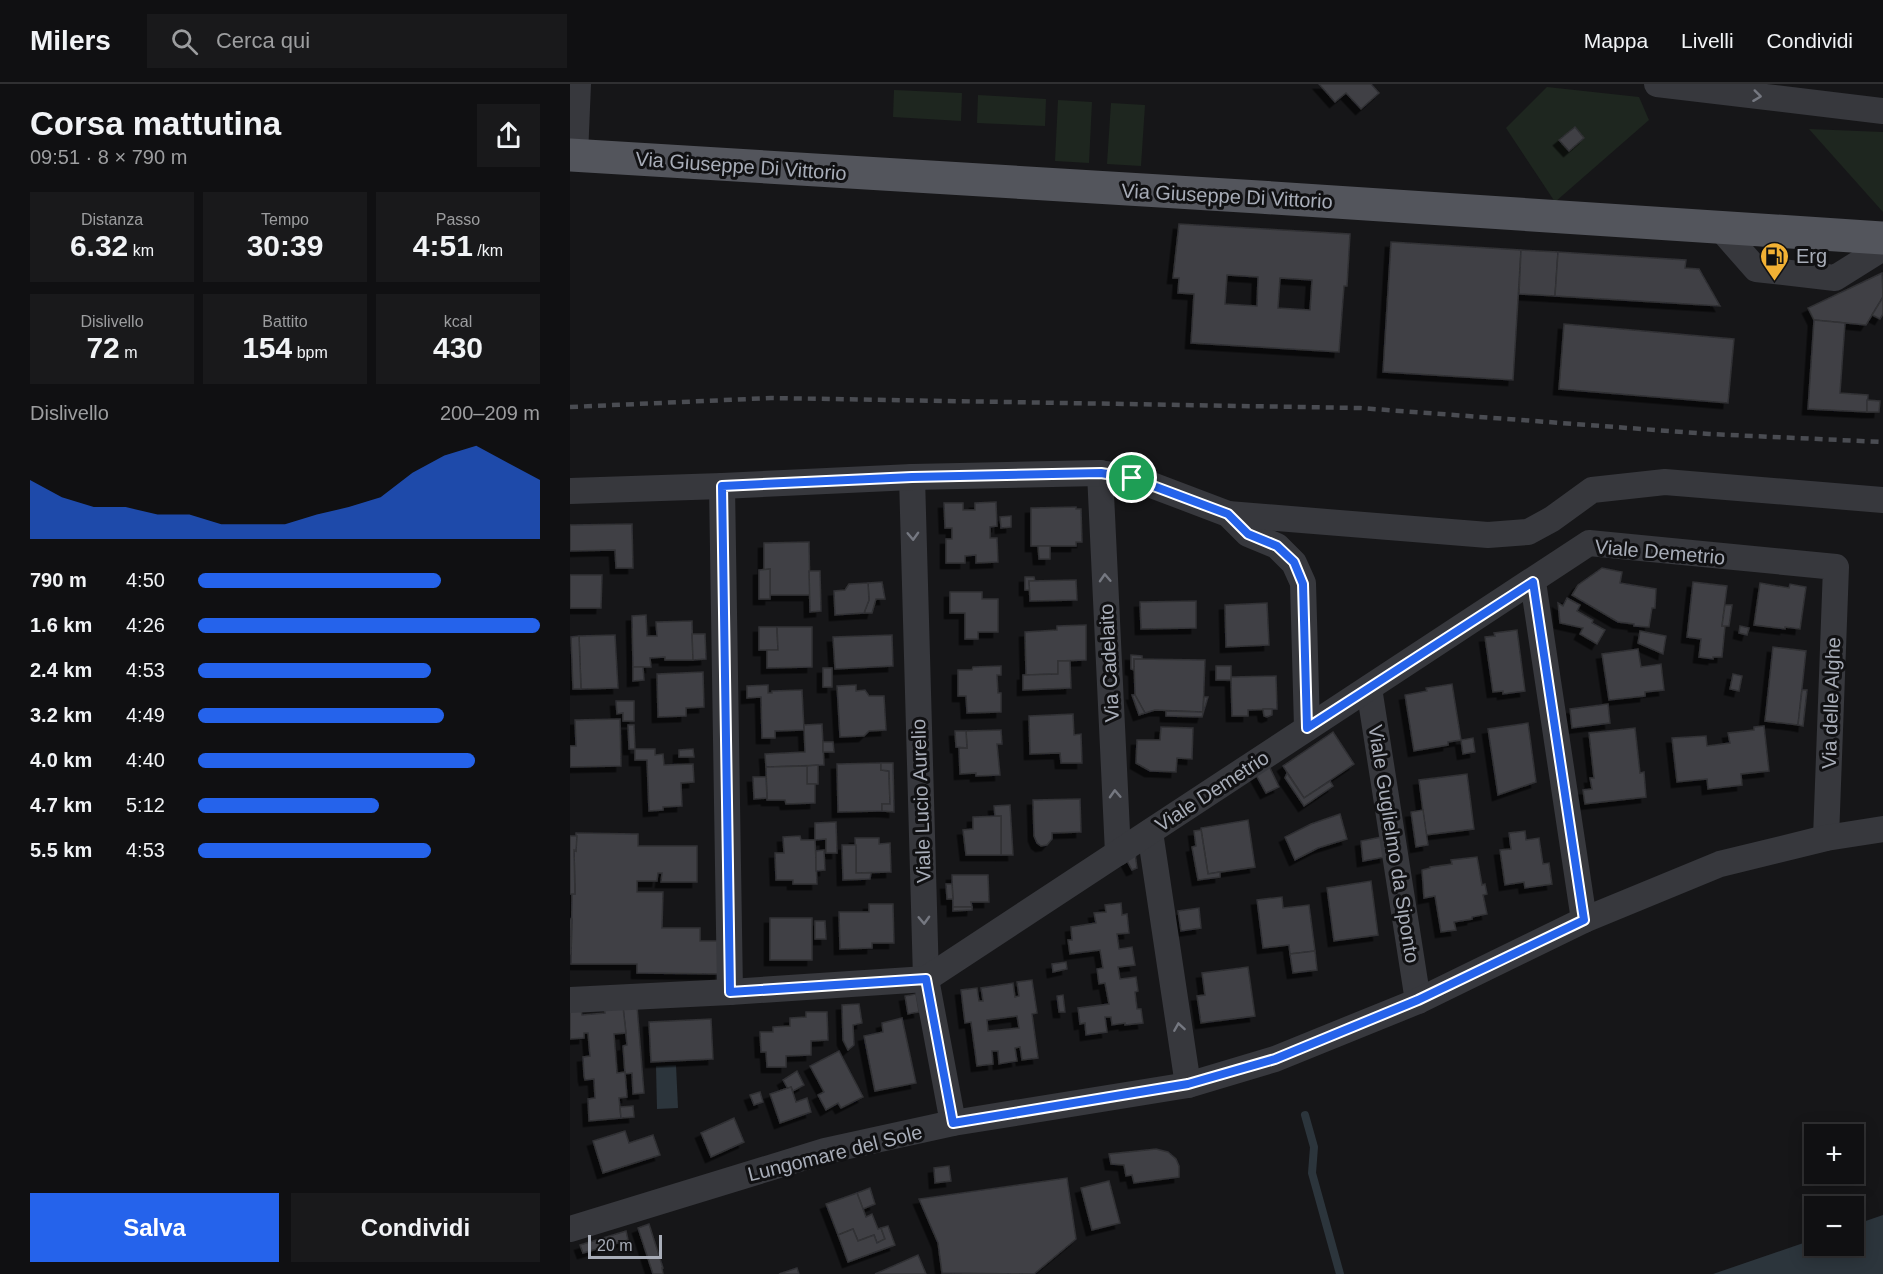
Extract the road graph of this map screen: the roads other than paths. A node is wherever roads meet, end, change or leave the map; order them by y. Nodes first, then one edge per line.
1 (578, 84) edge
2 (1657, 84) edge
3 (1883, 111) edge
4 (572, 156) edge
5 (1720, 228) junction
6 (1883, 238) edge
7 (1883, 248) edge
8 (1101, 473) junction
9 (912, 477) junction
10 (722, 486) junction
11 (570, 491) edge
12 (1883, 500) edge
13 (1228, 514) junction
14 (1836, 567) joint
15 (1533, 582) junction
16 (1369, 688) junction
17 (1307, 728) junction
18 (1883, 829) edge
19 (1150, 832) junction
20 (1826, 838) junction
21 (1118, 853) junction
22 (1584, 920) junction
23 (926, 979) junction
24 (730, 992) junction
25 (570, 1000) edge
26 (1418, 1000) junction
27 (1188, 1084) junction
28 (953, 1123) junction
29 (570, 1228) edge

1 - 4 street
2 -> 3 street
4 - 5 main road, Via Giuseppe Di Vittorio
5 - 6 main road, Via Giuseppe Di Vittorio
5 - 7 street
8 - 9 street
8 - 13 street
21 -> 8 street, Via Cadelaito
9 - 10 street
9 -> 23 street, Viale Lucio Aurelio
10 - 11 street
10 - 24 street
12 - 13 street
13 - 17 street
14 - 15 street, Viale Demetrio
14 - 20 street, Via delle Alghe
15 - 16 street, Viale Demetrio
15 - 22 street
16 - 17 street, Viale Demetrio
16 - 26 street, Viale Guglielmo da Siponto
17 - 19 street, Viale Demetrio
18 - 20 street, Lungomare del Sole
19 - 21 street, Viale Demetrio
27 -> 19 street
20 - 22 street, Lungomare del Sole
21 - 23 street, Viale Demetrio
22 - 26 street, Lungomare del Sole
23 - 24 street, Viale Demetrio
23 - 28 street, Viale Lucio Aurelio
24 - 25 street, Viale Demetrio
26 - 27 street, Lungomare del Sole
27 - 28 street, Lungomare del Sole
28 - 29 street, Lungomare del Sole

